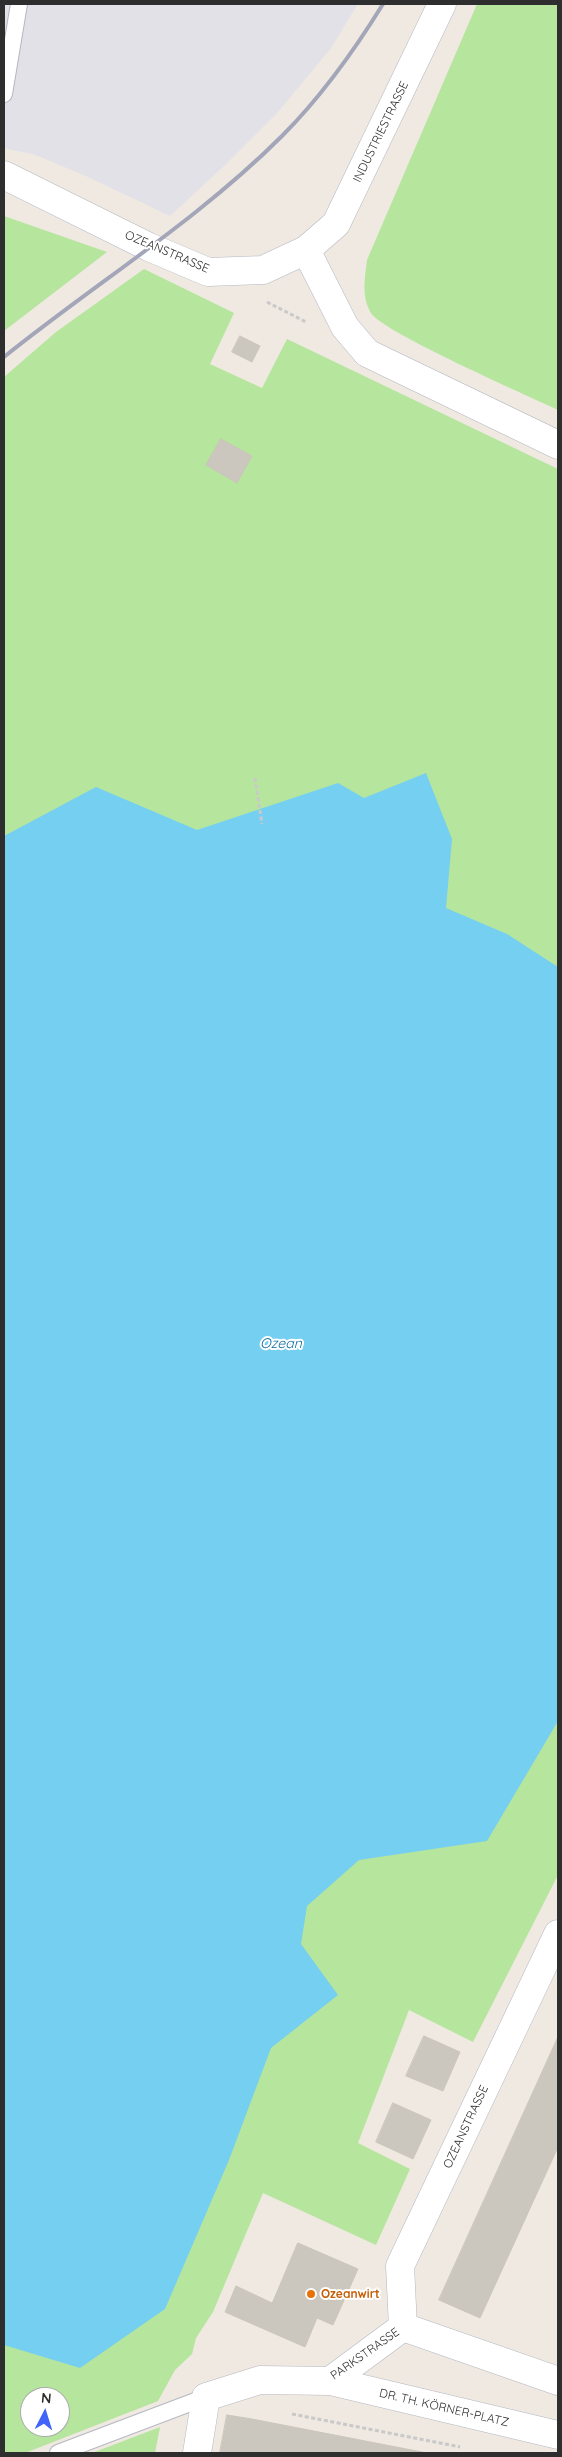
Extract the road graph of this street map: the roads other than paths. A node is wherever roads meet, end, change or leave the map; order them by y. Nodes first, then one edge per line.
1 (19, 4) edge
2 (442, 4) edge
3 (4, 94) edge
4 (4, 175) edge
5 (306, 250) junction
6 (558, 445) edge
7 (558, 1934) edge
8 (402, 2327) junction
9 (330, 2381) junction
10 (558, 2381) edge
11 (206, 2397) junction
12 (558, 2435) edge
13 (58, 2453) edge
14 (197, 2453) edge

1 - 3 lane
2 - 5 street, INDUSTRIESTRASSE
4 - 5 street, OZEANSTRASSE
5 - 6 street
7 - 8 street, OZEANSTRASSE
8 - 9 street, PARKSTRASSE
8 - 10 street
9 - 11 street, PARKSTRASSE
9 - 12 street, DR. TH. KÖRNER-PLATZ
11 - 13 lane
11 - 14 street

